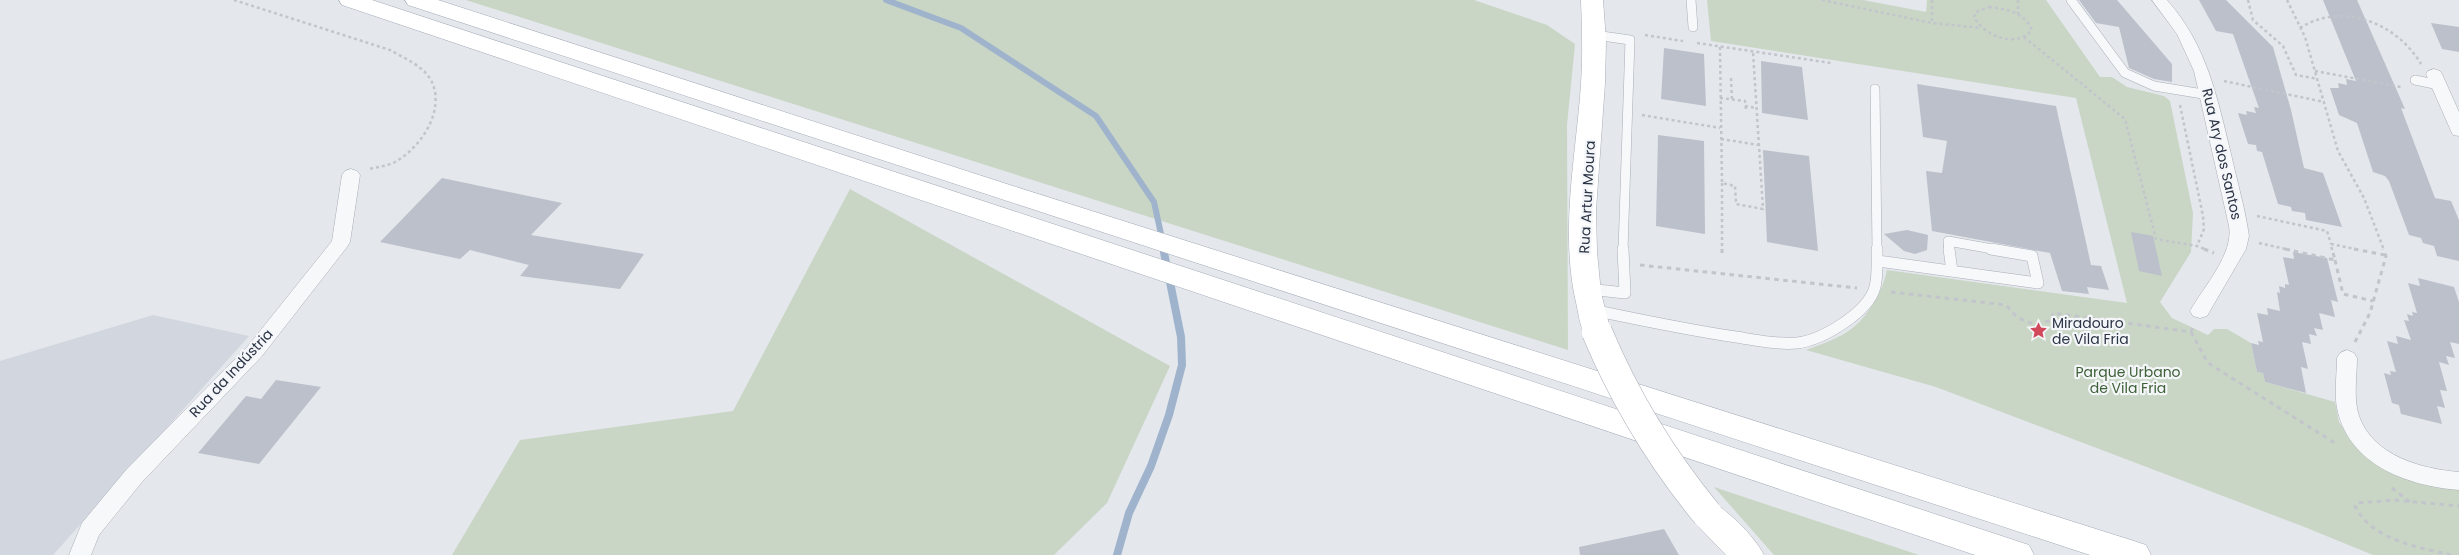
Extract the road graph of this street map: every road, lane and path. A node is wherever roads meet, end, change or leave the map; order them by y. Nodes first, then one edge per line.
1 (234, 0) edge
2 (350, 0) edge
3 (416, 0) edge
4 (1592, 0) edge
5 (1691, 0) edge
6 (1822, 0) edge
7 (1932, 0) edge
8 (2018, 0) edge
9 (2070, 0) edge
10 (2159, 0) edge
11 (2248, 0) edge
12 (2288, 0) edge
13 (2018, 14) junction
14 (1932, 23) junction
15 (1693, 27) dead end
16 (1980, 28) junction
17 (2300, 28) junction
18 (1595, 35) junction
19 (2024, 38) junction
20 (1630, 40) junction
21 (1720, 47) junction
22 (1753, 52) junction
23 (1831, 63) dead end
24 (2315, 71) junction
25 (2204, 77) junction
26 (1731, 78) dead end
27 (2318, 79) junction
28 (2415, 80) dead end
29 (2439, 84) junction
30 (1875, 89) dead end
31 (1720, 98) junction
32 (1732, 99) junction
33 (2210, 99) junction
34 (2324, 102) junction
35 (1756, 108) junction
36 (1628, 113) junction
37 (1720, 128) junction
38 (2459, 131) edge
39 (1721, 139) junction
40 (1758, 145) junction
41 (351, 175) joint
42 (1722, 183) junction
43 (2236, 212) junction
44 (2240, 238) junction
45 (2331, 244) junction
46 (2197, 246) junction
47 (1722, 253) dead end
48 (2386, 256) junction
49 (2336, 260) junction
50 (1878, 261) junction
51 (2230, 261) junction
52 (1623, 263) junction
53 (1952, 271) junction
54 (1874, 290) junction
55 (2373, 301) junction
56 (1591, 310) junction
57 (2200, 311) joint
58 (2191, 332) junction
59 (2347, 358) joint
60 (2342, 448) dead end
61 (2459, 481) edge
62 (2387, 484) dead end
63 (2410, 502) junction
64 (2459, 506) edge
65 (80, 555) edge
66 (1747, 555) edge
67 (2017, 555) edge
68 (2134, 555) edge
69 (2452, 555) edge

1 - 41 path
2 - 67 main road
3 - 68 main road
4 - 18 main road, Rua Artur Moura
5 - 15 lane
6 - 14 path
7 - 14 path
8 - 13 path
9 - 33 lane
10 - 25 street, Rua Ary dos Santos
11 - 27 path
12 - 17 path
13 - 16 path
13 - 19 path
14 - 16 path
16 - 19 path
17 - 24 path
17 - 29 path
18 - 20 lane
18 - 56 main road, Rua Artur Moura
19 - 46 path
20 - 21 path
20 - 36 lane
21 - 22 path
21 - 31 path
22 - 23 path
22 - 35 path
24 - 27 path
24 - 29 path
25 - 33 street, Rua Ary dos Santos
25 - 34 path
26 - 32 path
27 - 34 path
28 - 29 lane
29 - 38 street
30 - 50 lane
31 - 32 path
31 - 37 path
32 - 35 path
33 - 43 street, Rua Ary dos Santos
33 - 46 path
34 - 48 path
35 - 40 path
36 - 37 path
36 - 52 lane
37 - 39 path
39 - 40 path
39 - 42 path
40 - 42 path
41 - 65 street, Rua da Indústria
42 - 47 path
43 - 44 street, Rua Ary dos Santos
43 - 45 path
44 - 49 path
44 - 51 street, Rua Ary dos Santos
45 - 48 path
45 - 49 path
46 - 51 path
48 - 55 path
49 - 55 path
50 - 53 lane
50 - 54 lane
51 - 57 street, Rua Ary dos Santos
52 - 54 path
52 - 56 lane
53 - 53 lane
54 - 56 lane
54 - 58 path
55 - 59 path
56 - 66 main road, Rua Artur Moura, bridge
57 - 58 path
58 - 60 path
59 - 61 street
62 - 63 path
63 - 64 path
63 - 69 path

